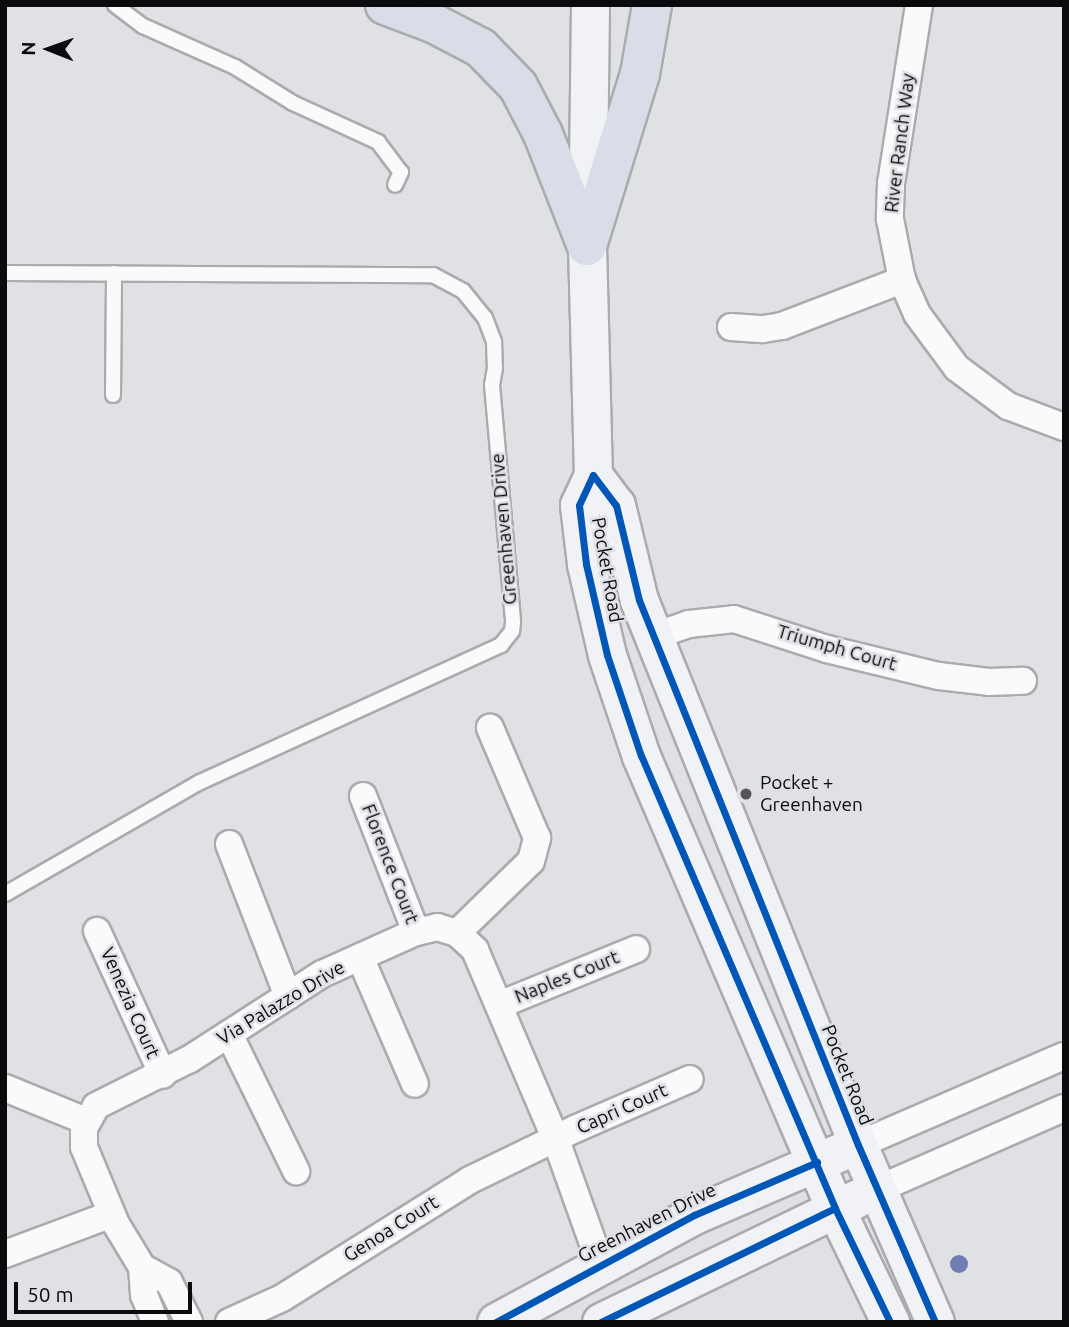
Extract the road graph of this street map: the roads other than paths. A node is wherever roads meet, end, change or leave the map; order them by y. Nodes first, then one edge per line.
1 (115, 5) edge
2 (385, 5) edge
3 (590, 5) edge
4 (652, 5) edge
5 (919, 5) edge
6 (395, 185) dead end
7 (587, 246) junction
8 (5, 273) edge
9 (114, 273) junction
10 (902, 280) junction
11 (731, 327) dead end
12 (113, 395) dead end
13 (1064, 428) edge
14 (593, 475) junction
15 (654, 636) junction
16 (1023, 681) dead end
17 (490, 728) dead end
18 (363, 796) dead end
19 (229, 844) dead end
20 (8, 888) edge
21 (97, 931) dead end
22 (416, 932) junction
23 (457, 933) junction
24 (636, 948) dead end
25 (360, 957) junction
26 (288, 996) junction
27 (499, 1005) junction
28 (229, 1034) junction
29 (1064, 1056) edge
30 (163, 1075) junction
31 (690, 1079) dead end
32 (415, 1084) dead end
33 (5, 1088) edge
34 (1064, 1108) edge
35 (86, 1121) junction
36 (556, 1140) junction
37 (858, 1145) junction
38 (817, 1162) junction
39 (296, 1171) dead end
40 (876, 1190) junction
41 (835, 1208) junction
42 (112, 1214) junction
43 (5, 1254) edge
44 (600, 1263) junction
45 (142, 1267) junction
46 (155, 1322) edge
47 (189, 1322) edge
48 (229, 1322) edge
49 (496, 1322) edge
50 (600, 1322) edge
51 (890, 1322) edge
52 (935, 1322) edge

1 - 6 lane
2 - 7 highway
3 - 7 main road, Pocket Road
4 - 7 highway
5 - 10 street, River Ranch Way
7 - 14 main road, Pocket Road
8 - 9 lane, Greenhaven Drive
9 - 12 lane
9 - 20 lane, Greenhaven Drive
10 - 11 street
10 - 13 street, River Ranch Way
14 - 15 main road, Pocket Road
14 - 38 main road, Pocket Road
15 - 16 street, Triumph Court
15 - 37 main road, Pocket Road
17 - 23 street
18 - 22 street, Florence Court
19 - 26 street
21 - 30 street, Venezia Court
22 - 23 street, Via Palazzo Drive
22 - 25 street, Via Palazzo Drive
23 - 27 street
24 - 27 street, Naples Court
25 - 26 street, Via Palazzo Drive
25 - 32 street
26 - 28 street, Via Palazzo Drive
27 - 36 street
28 - 30 street, Via Palazzo Drive
28 - 39 street
29 - 37 street, Greenhaven Drive
30 - 35 street, Via Palazzo Drive
31 - 36 street, Capri Court
33 - 35 street
34 - 40 street
35 - 42 street
36 - 44 street
36 - 48 street, Genoa Court
37 - 38 main road, Greenhaven Drive
37 - 40 main road, Pocket Road
38 - 41 main road, Pocket Road
38 - 44 main road, Greenhaven Drive
40 - 41 main road
40 - 52 main road, Pocket Road
41 - 50 main road
41 - 51 main road, Pocket Road
42 - 43 street
42 - 45 street
44 - 49 main road, Greenhaven Drive
45 - 46 street
45 - 47 street

